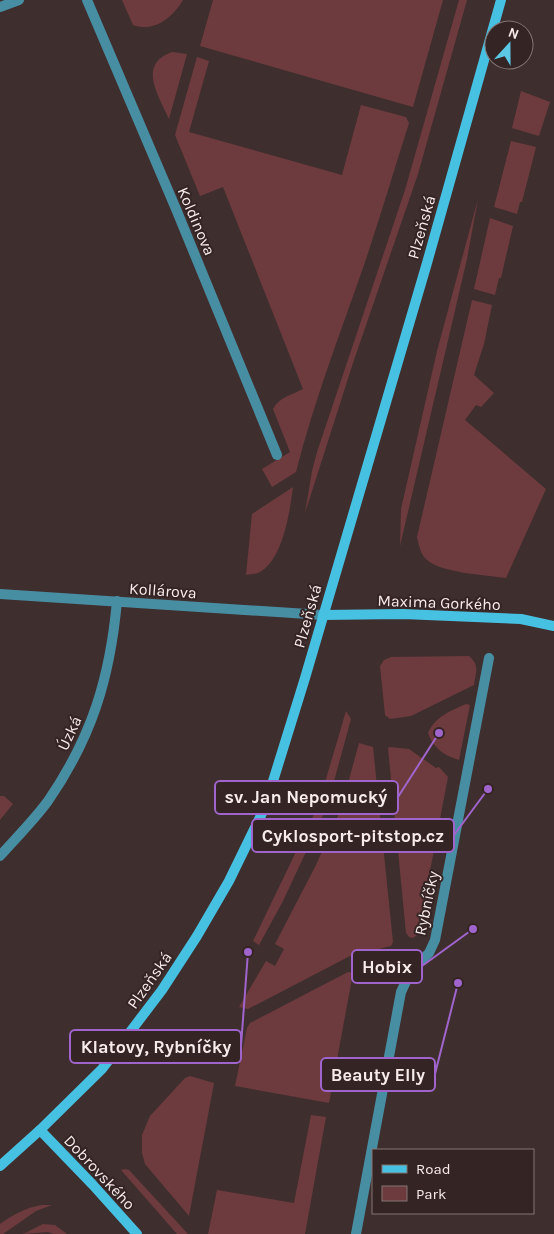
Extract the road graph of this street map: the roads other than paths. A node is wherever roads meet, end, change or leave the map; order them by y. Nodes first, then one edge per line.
1 (19, 0) edge
2 (87, 0) edge
3 (501, 0) edge
4 (0, 7) edge
5 (277, 455) dead end
6 (0, 594) edge
7 (117, 601) junction
8 (323, 615) junction
9 (554, 626) edge
10 (489, 658) dead end
11 (0, 856) edge
12 (40, 1130) junction
13 (0, 1166) edge
14 (137, 1234) edge
15 (356, 1234) edge

1 - 4 street
2 - 5 street, Koldinova
3 - 8 main road, Plzeňská
6 - 7 street, Kollárova
7 - 8 street, Kollárova
7 - 11 street, Úzká
8 - 9 main road, Maxima Gorkého
8 - 12 main road, Plzeňská
10 - 15 street, Rybníčky
12 - 13 main road, Plzeňská
12 - 14 main road, Dobrovského

